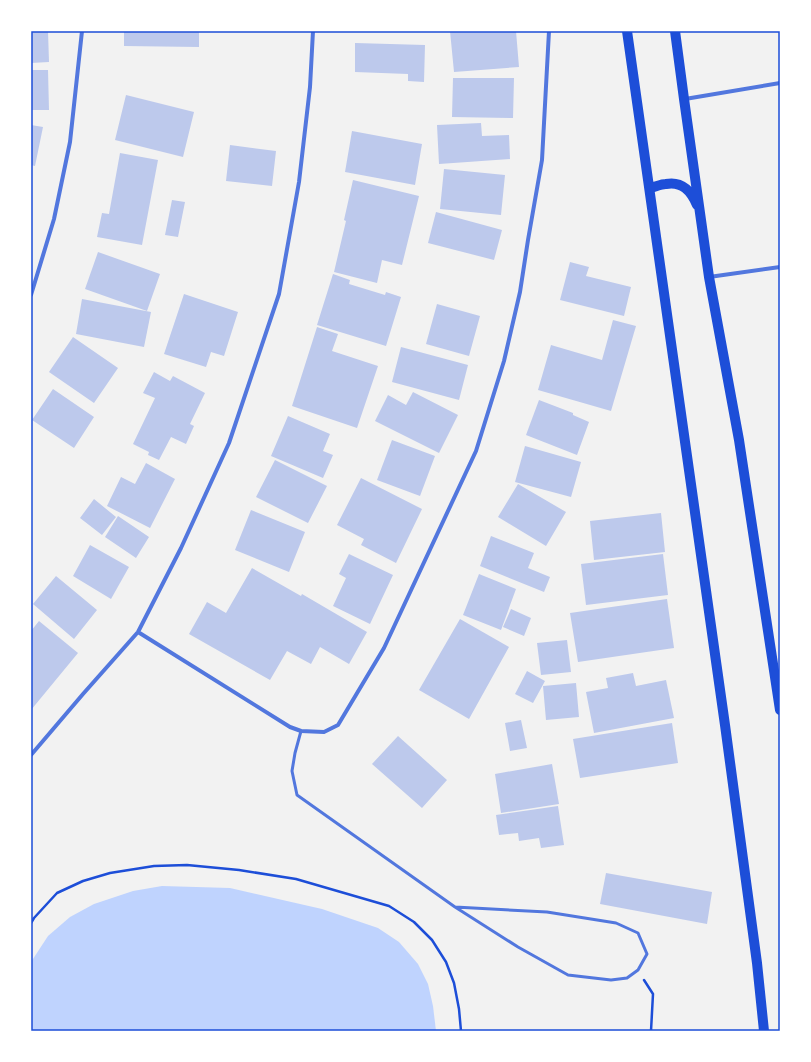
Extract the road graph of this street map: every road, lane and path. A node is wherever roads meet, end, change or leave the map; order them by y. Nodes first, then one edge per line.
1 (82, 31) edge
2 (312, 31) edge
3 (549, 31) edge
4 (628, 31) edge
5 (676, 31) edge
6 (780, 83) edge
7 (684, 99) junction
8 (650, 188) junction
9 (700, 212) junction
10 (780, 267) edge
11 (710, 277) junction
12 (31, 295) edge
13 (138, 632) junction
14 (780, 710) edge
15 (301, 731) junction
16 (31, 755) edge
17 (455, 907) junction
18 (31, 923) edge
19 (638, 970) junction
20 (462, 1031) edge
21 (651, 1031) edge
22 (764, 1031) edge

1 - 12 street
2 - 13 street
3 - 15 street
4 - 8 main road
5 - 7 main road
6 - 7 street
7 - 9 main road
8 - 9 main road
8 - 22 main road
9 - 11 main road
10 - 11 street
11 - 14 main road
13 - 15 street
13 - 16 street
15 - 17 lane
17 - 19 lane
17 - 19 lane
18 - 20 path
19 - 21 path

